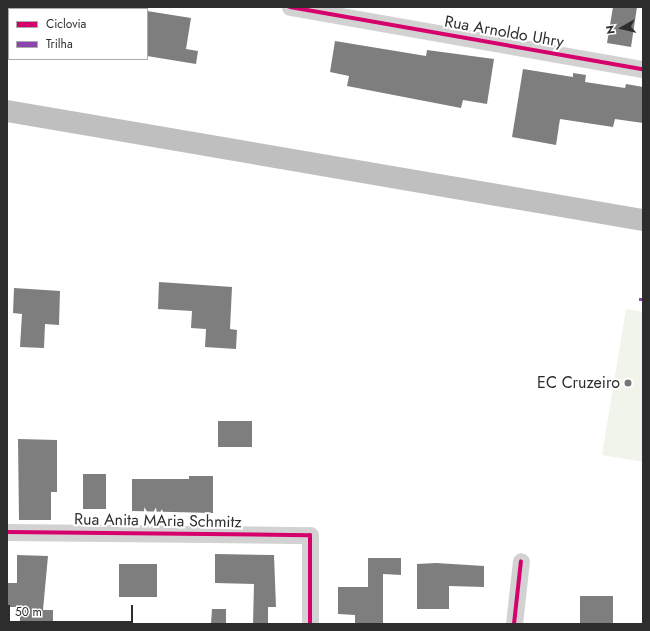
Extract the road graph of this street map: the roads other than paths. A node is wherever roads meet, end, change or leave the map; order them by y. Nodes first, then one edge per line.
1 (290, 7) edge
2 (643, 69) edge
3 (7, 111) edge
4 (643, 220) edge
5 (7, 532) edge
6 (521, 561) dead end
7 (310, 624) edge
8 (514, 624) edge

1 - 2 street, Rua Arnoldo Uhry
3 - 4 highway
5 - 7 street, Rua Anita MAria Schmitz
6 - 8 street

